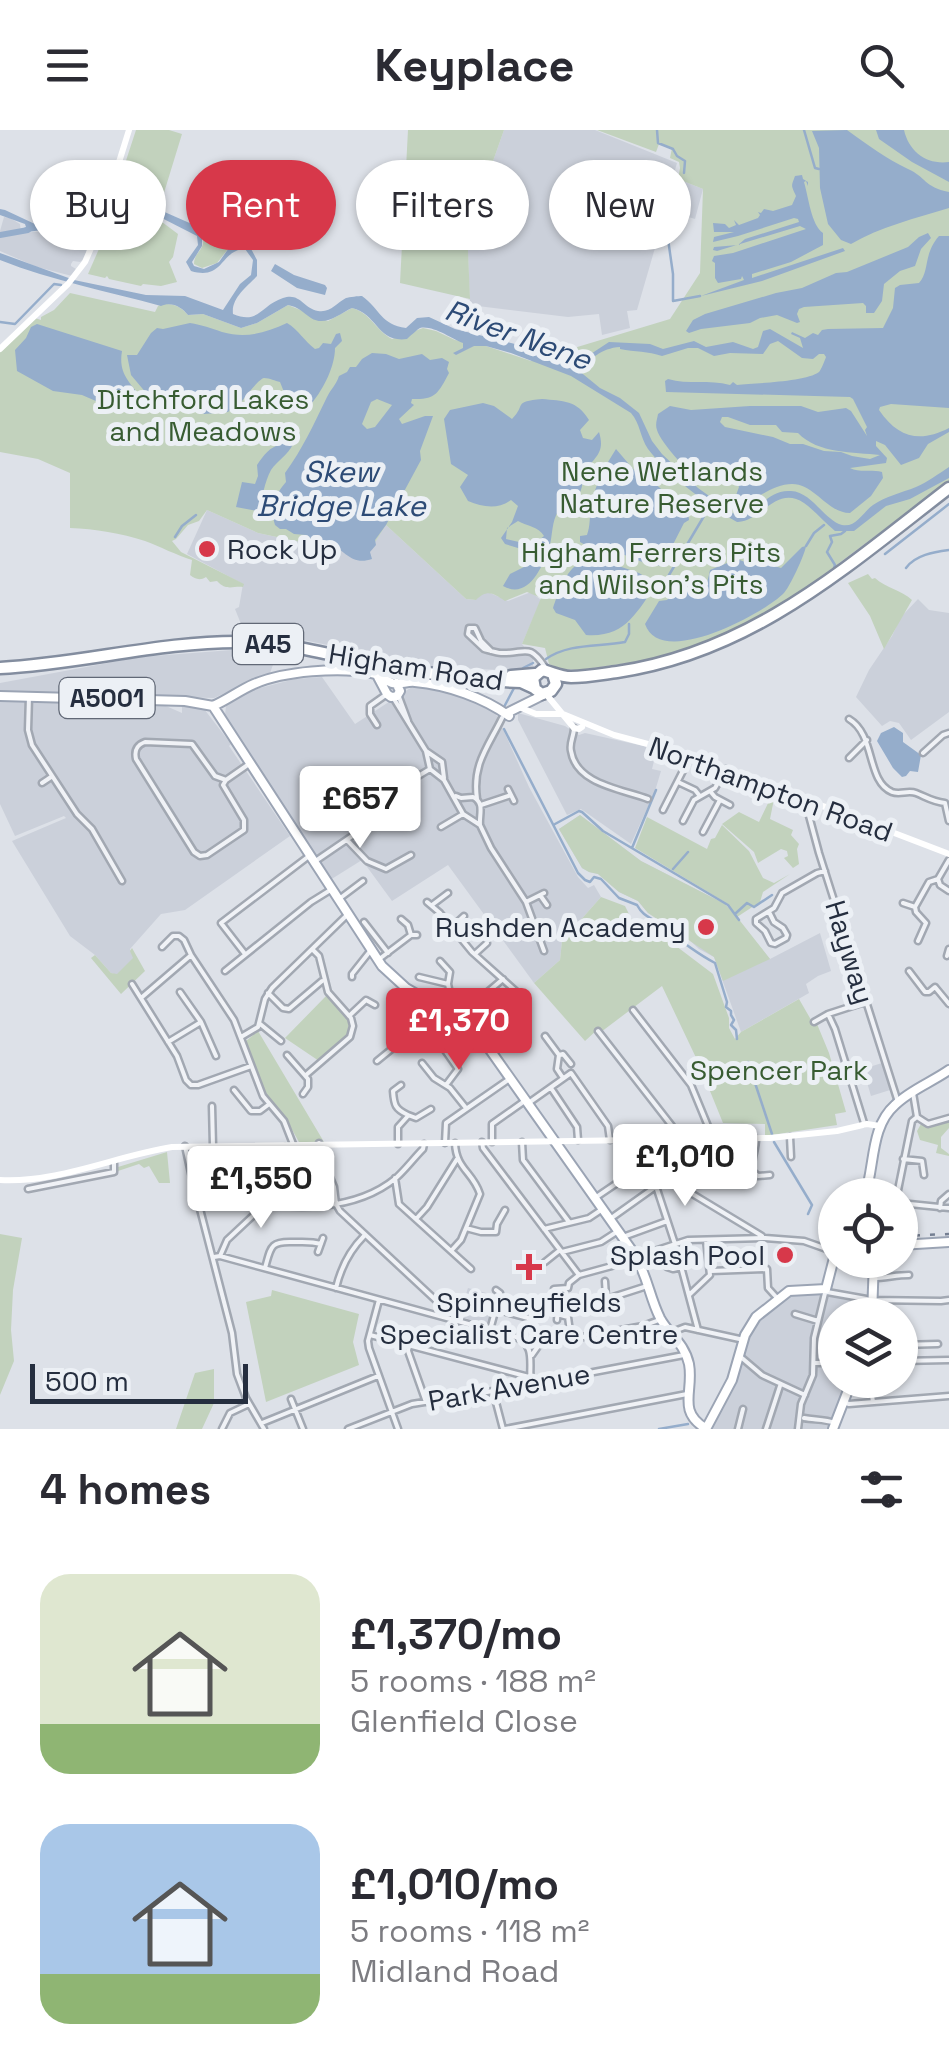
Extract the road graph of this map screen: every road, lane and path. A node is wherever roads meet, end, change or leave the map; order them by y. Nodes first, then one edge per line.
1 (129, 130) edge
2 (0, 349) edge
3 (949, 491) edge
4 (474, 634) dead end
5 (538, 658) junction
6 (0, 664) edge
7 (543, 673) junction
8 (393, 690) junction
9 (546, 692) junction
10 (0, 696) edge
11 (29, 697) junction
12 (219, 708) junction
13 (507, 713) junction
14 (850, 719) dead end
15 (377, 724) dead end
16 (576, 725) junction
17 (949, 734) edge
18 (868, 740) junction
19 (426, 751) junction
20 (924, 753) dead end
21 (691, 755) junction
22 (849, 758) dead end
23 (437, 759) junction
24 (249, 764) junction
25 (442, 767) junction
26 (432, 768) junction
27 (708, 769) dead end
28 (724, 772) junction
29 (51, 777) junction
30 (226, 780) junction
31 (444, 780) junction
32 (678, 782) junction
33 (42, 783) dead end
34 (476, 784) junction
35 (744, 786) dead end
36 (400, 787) dead end
37 (508, 789) dead end
38 (710, 791) junction
39 (454, 794) junction
40 (699, 796) junction
41 (467, 798) junction
42 (949, 798) edge
43 (477, 799) junction
44 (648, 799) dead end
45 (720, 800) junction
46 (807, 802) junction
47 (399, 804) dead end
48 (945, 804) junction
49 (730, 805) dead end
50 (460, 807) junction
51 (480, 808) junction
52 (663, 810) dead end
53 (463, 814) junction
54 (470, 817) junction
55 (684, 821) dead end
56 (949, 821) edge
57 (480, 826) junction
58 (441, 827) dead end
59 (703, 832) dead end
60 (347, 840) junction
61 (948, 853) edge
62 (411, 854) dead end
63 (313, 858) junction
64 (825, 871) junction
65 (938, 879) junction
66 (122, 880) dead end
67 (362, 884) dead end
68 (332, 889) junction
69 (949, 892) edge
70 (447, 895) dead end
71 (338, 899) junction
72 (526, 902) junction
73 (904, 903) dead end
74 (547, 905) dead end
75 (915, 907) junction
76 (769, 912) junction
77 (348, 915) junction
78 (464, 916) dead end
79 (401, 919) dead end
80 (364, 922) dead end
81 (524, 926) dead end
82 (536, 926) junction
83 (451, 928) junction
84 (918, 940) dead end
85 (487, 942) dead end
86 (166, 944) dead end
87 (949, 949) edge
88 (313, 950) junction
89 (371, 950) junction
90 (544, 952) dead end
91 (245, 954) junction
92 (388, 954) junction
93 (475, 954) junction
94 (191, 956) junction
95 (946, 956) edge
96 (378, 960) junction
97 (440, 963) dead end
98 (225, 970) dead end
99 (909, 971) dead end
100 (352, 977) dead end
101 (421, 979) dead end
102 (503, 979) junction
103 (324, 981) junction
104 (132, 984) dead end
105 (448, 984) junction
106 (180, 992) dead end
107 (518, 993) dead end
108 (268, 994) junction
109 (141, 998) junction
110 (866, 1002) junction
111 (949, 1004) edge
112 (376, 1005) dead end
113 (442, 1008) junction
114 (633, 1010) dead end
115 (470, 1011) junction
116 (828, 1014) junction
117 (349, 1016) junction
118 (201, 1022) junction
119 (462, 1022) junction
120 (814, 1022) dead end
121 (259, 1023) junction
122 (598, 1031) dead end
123 (241, 1037) junction
124 (546, 1040) dead end
125 (281, 1041) dead end
126 (168, 1042) junction
127 (448, 1052) dead end
128 (287, 1054) dead end
129 (558, 1055) junction
130 (216, 1056) dead end
131 (377, 1061) dead end
132 (571, 1064) dead end
133 (251, 1066) junction
134 (423, 1066) dead end
135 (949, 1070) edge
136 (306, 1075) junction
137 (511, 1077) junction
138 (563, 1078) junction
139 (402, 1085) dead end
140 (446, 1085) junction
141 (551, 1088) junction
142 (234, 1090) dead end
143 (306, 1093) dead end
144 (912, 1093) junction
145 (528, 1101) junction
146 (898, 1102) junction
147 (268, 1105) junction
148 (212, 1106) dead end
149 (420, 1106) dead end
150 (466, 1108) junction
151 (431, 1109) dead end
152 (424, 1114) junction
153 (408, 1115) junction
154 (916, 1117) junction
155 (949, 1118) edge
156 (864, 1126) junction
157 (880, 1128) junction
158 (790, 1137) junction
159 (550, 1139) junction
160 (658, 1139) junction
161 (674, 1139) junction
162 (710, 1139) junction
163 (733, 1139) junction
164 (756, 1139) junction
165 (610, 1140) junction
166 (647, 1140) junction
167 (573, 1141) junction
168 (445, 1142) junction
169 (456, 1142) junction
170 (482, 1142) junction
171 (492, 1142) junction
172 (522, 1142) junction
173 (398, 1144) junction
174 (424, 1144) junction
175 (186, 1146) junction
176 (214, 1146) junction
177 (288, 1147) junction
178 (562, 1150) junction
179 (791, 1157) dead end
180 (457, 1159) junction
181 (903, 1159) junction
182 (114, 1162) junction
183 (648, 1162) junction
184 (277, 1168) junction
185 (770, 1175) dead end
186 (924, 1175) dead end
187 (395, 1178) junction
188 (871, 1178) edge
189 (900, 1178) edge
190 (0, 1180) edge
191 (734, 1180) dead end
192 (193, 1182) junction
193 (656, 1186) junction
194 (28, 1189) dead end
195 (949, 1194) edge
196 (596, 1198) junction
197 (261, 1203) junction
198 (336, 1204) junction
199 (269, 1205) junction
200 (918, 1205) edge
201 (940, 1208) junction
202 (949, 1208) edge
203 (603, 1209) junction
204 (505, 1210) dead end
205 (610, 1219) junction
206 (416, 1220) junction
207 (569, 1222) junction
208 (668, 1222) junction
209 (466, 1228) junction
210 (544, 1229) junction
211 (620, 1234) junction
212 (366, 1235) junction
213 (324, 1238) dead end
214 (765, 1238) junction
215 (706, 1240) junction
216 (949, 1242) edge
217 (320, 1244) junction
218 (675, 1244) junction
219 (918, 1244) edge
220 (818, 1245) edge
221 (451, 1251) junction
222 (561, 1251) junction
223 (318, 1252) dead end
224 (635, 1255) junction
225 (217, 1256) junction
226 (544, 1262) dead end
227 (666, 1262) dead end
228 (682, 1267) junction
229 (265, 1268) junction
230 (471, 1269) dead end
231 (710, 1270) junction
232 (579, 1274) junction
233 (829, 1278) edge
234 (873, 1278) edge
235 (605, 1281) dead end
236 (649, 1285) junction
237 (336, 1288) junction
238 (554, 1289) dead end
239 (826, 1290) junction
240 (500, 1292) dead end
241 (690, 1295) junction
242 (606, 1297) junction
243 (824, 1298) edge
244 (863, 1298) edge
245 (872, 1298) edge
246 (778, 1299) junction
247 (379, 1300) junction
248 (918, 1300) edge
249 (949, 1300) edge
250 (558, 1306) dead end
251 (585, 1306) dead end
252 (496, 1309) junction
253 (794, 1314) dead end
254 (443, 1317) junction
255 (528, 1318) dead end
256 (661, 1319) junction
257 (818, 1322) joint
258 (490, 1330) junction
259 (698, 1330) junction
260 (672, 1332) junction
261 (370, 1334) junction
262 (571, 1338) junction
263 (744, 1340) junction
264 (524, 1341) junction
265 (408, 1344) junction
266 (938, 1344) dead end
267 (539, 1345) junction
268 (918, 1345) edge
269 (686, 1354) junction
270 (532, 1355) junction
271 (740, 1356) junction
272 (949, 1360) edge
273 (918, 1361) edge
274 (814, 1362) junction
275 (818, 1362) edge
276 (378, 1376) junction
277 (530, 1381) junction
278 (781, 1384) junction
279 (494, 1392) junction
280 (689, 1394) junction
281 (805, 1395) junction
282 (949, 1396) edge
283 (845, 1398) edge
284 (873, 1398) edge
285 (291, 1399) dead end
286 (843, 1402) junction
287 (874, 1402) junction
288 (427, 1403) junction
289 (249, 1404) junction
290 (295, 1409) junction
291 (743, 1409) dead end
292 (391, 1412) junction
293 (804, 1418) dead end
294 (262, 1426) edge
295 (834, 1426) edge
296 (707, 1428) edge
297 (222, 1429) edge
298 (303, 1429) edge
299 (348, 1429) edge
300 (398, 1429) edge
301 (504, 1429) edge
302 (738, 1429) edge
303 (766, 1429) edge
304 (798, 1429) edge

1 - 2 main road
3 - 7 highway, A45
3 - 9 highway, A45
4 - 5 street
5 - 7 street
5 - 7 street
6 - 7 highway, Higham Road / A45
6 - 9 highway, Higham Road / A45
7 - 9 highway
7 - 9 highway
8 - 12 main road
8 - 13 main road
8 - 15 street
8 - 19 street
9 - 13 main road
9 - 16 main road
10 - 11 main road, A5001
11 - 12 main road, A5001
11 - 29 street
12 - 24 main road
13 - 16 main road
13 - 34 street
14 - 18 street
16 - 21 main road, Northampton Road
16 - 44 street
17 - 20 street
18 - 22 street
18 - 48 street
19 - 23 street
19 - 26 street
21 - 28 main road, Northampton Road
21 - 32 street
23 - 25 street
23 - 26 street
24 - 30 street
24 - 63 main road
25 - 26 street
25 - 31 street
26 - 31 street
26 - 36 street
27 - 28 street
28 - 35 street
28 - 38 street
28 - 46 main road, Northampton Road
29 - 33 street
29 - 66 street
30 - 30 street
31 - 39 street
32 - 40 street
32 - 52 street
34 - 41 street
34 - 43 street
37 - 51 street
38 - 40 street
38 - 45 street
39 - 41 street
39 - 50 street
40 - 55 street
41 - 43 street
41 - 50 street
42 - 48 street
43 - 51 street
45 - 49 street
45 - 59 street
46 - 61 main road, Northampton Road
46 - 64 street, Hayway
47 - 60 street
48 - 56 street
50 - 53 street
51 - 54 street
51 - 57 street
53 - 54 street
53 - 58 street
54 - 57 street
57 - 72 street
60 - 62 street
60 - 63 street
61 - 65 street
63 - 68 main road
63 - 91 street
64 - 76 street
64 - 110 street, Hayway
65 - 69 street
65 - 75 street
67 - 71 street
68 - 71 main road
68 - 91 street
70 - 83 street
71 - 77 main road
72 - 74 street
72 - 82 street
73 - 75 street
75 - 84 street
76 - 76 street
77 - 88 street
77 - 89 main road
78 - 83 street
79 - 92 street
80 - 92 street
81 - 82 street
82 - 90 street
83 - 93 street
85 - 93 street
86 - 94 street
87 - 95 street
88 - 103 street
88 - 108 street
89 - 96 main road
89 - 100 street
91 - 98 street
92 - 96 street
93 - 102 street
94 - 109 street
94 - 123 street
96 - 113 main road
97 - 105 street
99 - 111 street
101 - 105 street
102 - 107 street
102 - 115 street
103 - 108 street
103 - 117 street
104 - 109 street
105 - 115 street
106 - 118 street
108 - 121 street
109 - 126 street
110 - 116 street
110 - 146 street, Hayway
112 - 117 street
113 - 119 main road
113 - 131 street
114 - 162 street
115 - 119 street
116 - 120 street
116 - 156 street
117 - 136 street
118 - 126 street
118 - 130 street
119 - 137 main road
121 - 123 street
121 - 125 street
122 - 161 street
123 - 133 street
124 - 129 street
126 - 133 street
127 - 140 street
128 - 136 street
129 - 132 street
129 - 138 street
133 - 147 street
134 - 140 street
135 - 144 main road
136 - 143 street
137 - 145 main road
137 - 150 street
138 - 141 street
138 - 165 street
139 - 153 street
140 - 150 street
141 - 145 street
141 - 167 street
142 - 147 street
144 - 146 main road
144 - 154 street
145 - 159 main road
145 - 171 street
146 - 157 main road
147 - 177 street
148 - 176 street
149 - 152 street
150 - 168 street
151 - 152 street
152 - 153 street
153 - 173 street
154 - 155 street
154 - 181 street
156 - 157 main road
156 - 158 main road
157 - 188 main road
158 - 164 main road
158 - 179 street
159 - 167 main road
159 - 172 main road
159 - 178 main road
160 - 161 main road
160 - 166 main road
160 - 214 street
161 - 162 main road
162 - 163 main road
163 - 164 main road
163 - 191 street
164 - 185 street
165 - 166 main road
165 - 167 main road
166 - 183 street
167 - 178 main road
168 - 169 main road
168 - 174 main road
169 - 170 main road
169 - 180 street
170 - 171 main road
170 - 210 street
171 - 172 main road
172 - 207 street
173 - 174 main road
173 - 177 main road
174 - 187 street
175 - 176 main road
175 - 182 main road
175 - 192 street
176 - 177 main road
177 - 184 street
178 - 196 main road
180 - 206 street
180 - 209 street
181 - 186 street
181 - 189 street
182 - 190 main road
182 - 194 street
183 - 193 street
183 - 196 street
184 - 198 street
184 - 199 street
187 - 198 street
187 - 206 street
192 - 197 street
192 - 225 street
193 - 205 street
193 - 208 street
195 - 201 street
196 - 203 main road
197 - 199 street
197 - 225 street
198 - 199 street
198 - 212 street
200 - 201 street
201 - 202 street
203 - 205 main road
203 - 207 street
204 - 209 street
205 - 211 main road
206 - 221 street
207 - 210 street
208 - 211 street
208 - 218 street
209 - 221 street
210 - 222 street
211 - 222 street
211 - 224 main road
212 - 237 street
212 - 254 street
213 - 217 street
214 - 215 street
214 - 220 street
215 - 218 street
215 - 231 street
216 - 219 main road
217 - 223 street
217 - 229 street
218 - 224 street
218 - 228 street
221 - 230 street
222 - 226 street
222 - 232 street
224 - 232 street
224 - 236 main road
225 - 229 street
225 - 289 street
227 - 228 street
228 - 241 street
229 - 237 street
231 - 241 street
231 - 246 street
232 - 238 street
233 - 239 main road
234 - 245 main road
235 - 242 street
236 - 242 street
236 - 256 main road
237 - 247 street
239 - 243 street
239 - 244 street
239 - 246 main road
240 - 252 street
241 - 259 street
242 - 251 street
246 - 263 main road
247 - 254 street
247 - 261 street
248 - 249 street
250 - 262 street
252 - 255 street
252 - 258 street
253 - 257 street
254 - 258 street
256 - 260 main road
256 - 262 street
257 - 274 street
258 - 264 street
259 - 260 street
259 - 263 street
260 - 269 main road
261 - 265 street
261 - 276 street
262 - 267 street
263 - 271 main road
264 - 267 street
264 - 270 street
265 - 277 street
265 - 288 street
266 - 268 street
267 - 270 street
269 - 277 street, Park Avenue
269 - 280 main road
270 - 277 street
271 - 278 street
271 - 296 main road
272 - 273 street
274 - 275 street
274 - 281 street
276 - 290 street
276 - 292 street
277 - 279 street, Park Avenue
278 - 281 street
278 - 303 street
279 - 288 street, Park Avenue
279 - 301 street
280 - 296 main road
280 - 301 street
281 - 304 street
282 - 287 street
283 - 286 main road
284 - 287 street
285 - 290 street
286 - 287 street
286 - 295 main road
288 - 292 street, Park Avenue
289 - 294 street
289 - 297 street
290 - 294 street
290 - 298 street
291 - 302 street
292 - 299 street, Park Avenue
292 - 300 street
293 - 295 street

